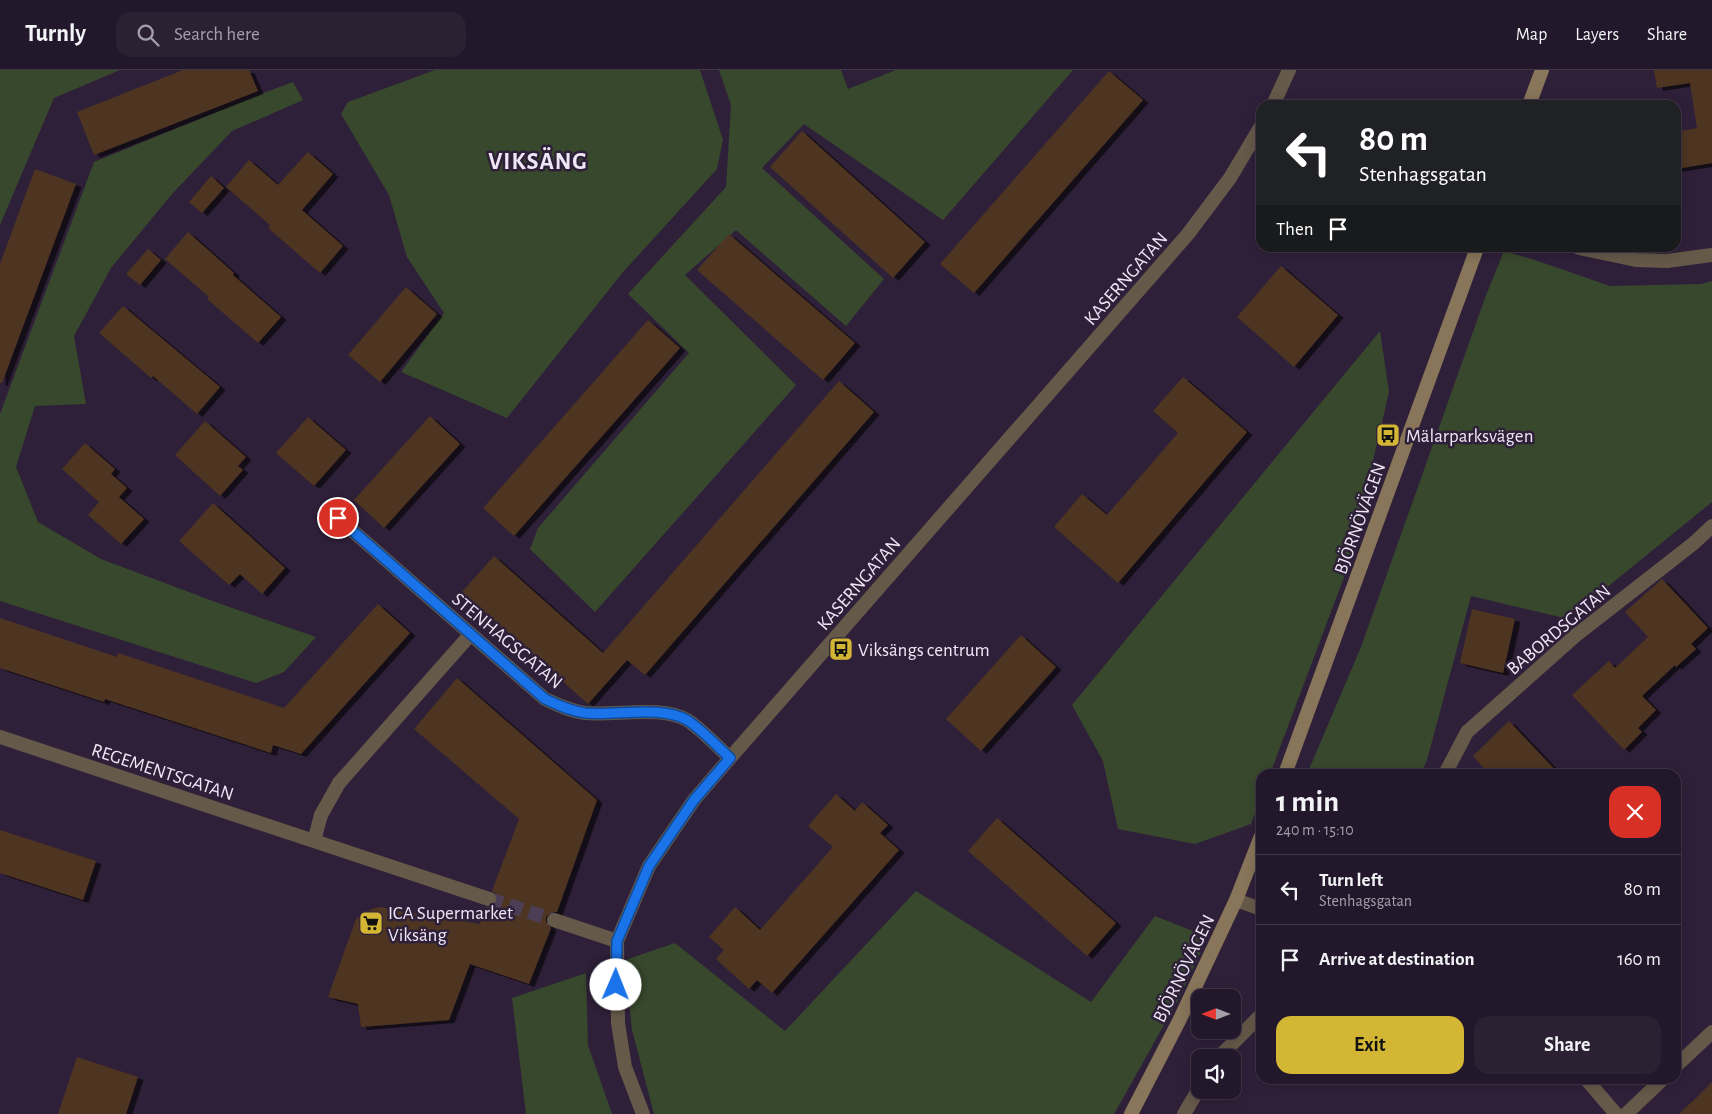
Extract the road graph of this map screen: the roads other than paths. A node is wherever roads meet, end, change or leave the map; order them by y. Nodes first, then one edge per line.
1 (1289, 70) edge
2 (1542, 70) edge
3 (1274, 100) edge
4 (1531, 100) edge
5 (1256, 134) edge
6 (1476, 252) edge
7 (1598, 252) edge
8 (1712, 256) edge
9 (338, 518) dead end
10 (1712, 526) edge
11 (470, 635) junction
12 (0, 737) edge
13 (730, 758) junction
14 (1287, 769) edge
15 (1448, 769) edge
16 (314, 841) junction
17 (1256, 849) edge
18 (489, 899) tunnel mouth
19 (1236, 900) junction
20 (1256, 907) edge
21 (554, 920) tunnel mouth
22 (617, 941) junction
23 (1256, 1021) edge
24 (1712, 1032) edge
25 (1227, 1049) edge
26 (1681, 1061) edge
27 (1590, 1084) edge
28 (1658, 1084) edge
29 (1193, 1099) edge
30 (643, 1114) edge
31 (1131, 1114) edge
32 (1184, 1114) edge
33 (1616, 1114) edge
34 (1626, 1114) edge

1 - 3 street
2 - 4 main road
5 - 13 street, KASERNGATAN
6 - 14 main road, BJÖRNÖVÄGEN
7 - 8 street
9 - 11 street, STENHAGSGATAN
10 - 15 street, BABORDSGATAN
11 - 13 street, STENHAGSGATAN
11 - 16 street
12 - 16 street, REGEMENTSGATAN
13 - 22 street, KASERNGATAN
16 - 18 street, REGEMENTSGATAN
17 - 19 main road, BJÖRNÖVÄGEN
19 - 20 street
19 - 31 main road, BJÖRNÖVÄGEN
21 - 22 street
22 - 30 street, KASERNGATAN
23 - 25 street
24 - 26 street
27 - 33 street
28 - 34 street
29 - 32 street

